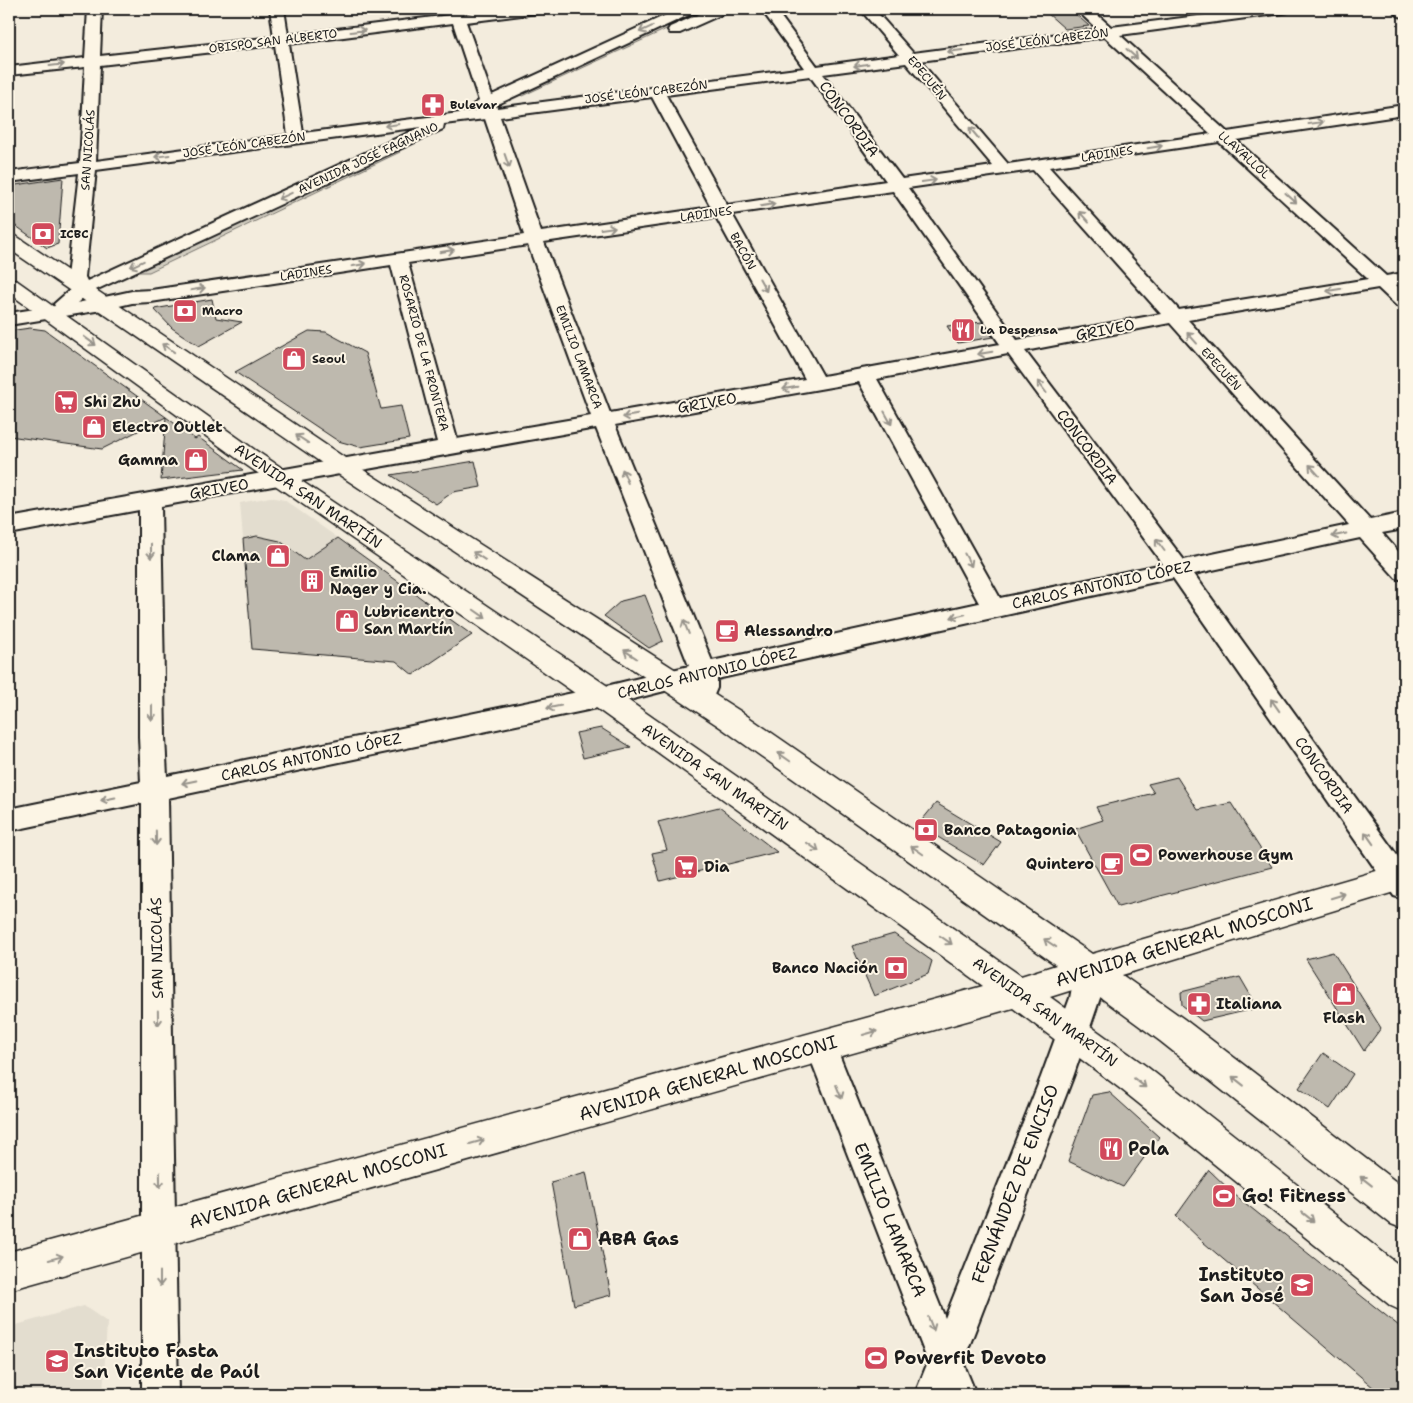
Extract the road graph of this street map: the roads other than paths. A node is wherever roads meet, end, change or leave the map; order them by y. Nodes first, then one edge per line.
1 (95, 9) edge
2 (278, 9) edge
3 (537, 9) edge
4 (690, 9) edge
5 (768, 9) edge
6 (867, 9) edge
7 (1083, 9) edge
8 (1283, 9) edge
9 (1398, 9) edge
10 (712, 10) edge
11 (457, 13) edge
12 (1404, 13) edge
13 (1108, 32) junction
14 (283, 40) junction
15 (910, 57) junction
16 (93, 61) junction
17 (9, 71) edge
18 (815, 72) junction
19 (656, 91) junction
20 (553, 92) dead end
21 (573, 102) junction
22 (492, 110) junction
23 (1404, 110) edge
24 (458, 116) junction
25 (1224, 136) junction
26 (296, 138) junction
27 (1038, 165) junction
28 (88, 166) junction
29 (1006, 170) junction
30 (9, 177) edge
31 (898, 186) junction
32 (722, 212) junction
33 (534, 238) junction
34 (9, 240) edge
35 (398, 258) junction
36 (1404, 278) edge
37 (1382, 282) junction
38 (9, 284) edge
39 (81, 290) junction
40 (132, 297) junction
41 (1404, 302) edge
42 (102, 304) junction
43 (51, 312) junction
44 (1174, 317) junction
45 (9, 319) edge
46 (1013, 348) junction
47 (865, 376) junction
48 (817, 384) junction
49 (603, 421) junction
50 (449, 447) junction
51 (343, 467) junction
52 (282, 478) junction
53 (150, 502) junction
54 (1404, 521) edge
55 (9, 526) edge
56 (1367, 529) junction
57 (1178, 569) junction
58 (1404, 572) edge
59 (994, 608) junction
60 (704, 672) junction
61 (671, 680) junction
62 (602, 697) junction
63 (706, 703) junction
64 (155, 789) junction
65 (9, 820) edge
66 (1402, 880) edge
67 (1090, 971) junction
68 (1016, 992) junction
69 (1072, 1033) junction
70 (820, 1046) junction
71 (1404, 1211) edge
72 (160, 1230) junction
73 (9, 1271) edge
74 (1404, 1293) edge
75 (946, 1360) junction
76 (160, 1394) edge
77 (933, 1394) edge
78 (958, 1394) edge

1 - 16 street, SAN NICOLÁS
2 - 14 street
3 - 11 street, OBISPO SAN ALBERTO
4 -> 22 street, AVENIDA JOSÉ FAGNANO
5 - 18 street, CONCORDIA
6 - 15 street, EPECUÉN
7 - 13 street, LLAVALLOL
8 - 13 street, JOSÉ LEÓN CABEZÓN
9 - 12 street
10 - 22 street, AVENIDA JOSÉ FAGNANO
14 -> 11 street, OBISPO SAN ALBERTO
11 - 22 street, EMILIO LAMARCA
13 -> 15 street, JOSÉ LEÓN CABEZÓN
13 -> 25 street, LLAVALLOL
14 - 16 street, OBISPO SAN ALBERTO
14 - 26 street
15 -> 18 street, JOSÉ LEÓN CABEZÓN
29 -> 15 street, EPECUÉN
17 -> 16 street, OBISPO SAN ALBERTO
16 - 28 street, SAN NICOLÁS
18 - 19 street, JOSÉ LEÓN CABEZÓN
18 - 31 street, CONCORDIA
19 - 21 street, JOSÉ LEÓN CABEZÓN
19 - 32 street, BACÓN
20 - 21 street
21 - 22 street, JOSÉ LEÓN CABEZÓN
22 - 24 street, JOSÉ LEÓN CABEZÓN
22 -> 33 street, EMILIO LAMARCA
22 - 40 street, AVENIDA JOSÉ FAGNANO
25 -> 23 street, LADINES
24 -> 26 street, JOSÉ LEÓN CABEZÓN
24 -> 39 street, AVENIDA JOSÉ FAGNANO
27 -> 25 street, LADINES
25 -> 37 street, LLAVALLOL
26 -> 28 street, JOSÉ LEÓN CABEZÓN
27 - 29 street, LADINES
44 -> 27 street, EPECUÉN
28 - 30 street, JOSÉ LEÓN CABEZÓN
28 - 39 street, SAN NICOLÁS
31 -> 29 street, LADINES
32 -> 31 street, LADINES
31 - 46 street, CONCORDIA
33 -> 32 street, LADINES
32 -> 48 street, BACÓN
35 -> 33 street, LADINES
33 - 49 street, EMILIO LAMARCA
34 - 39 main road
40 -> 35 street, LADINES
35 - 50 street, ROSARIO DE LA FRONTERA
36 - 37 street, GRIVEO
37 - 41 street, LLAVALLOL
37 -> 44 street, GRIVEO
38 - 43 main road, AVENIDA SAN MARTÍN
39 - 42 main road
39 - 43 street, AVENIDA JOSÉ FAGNANO
40 - 42 street, LADINES
42 - 43 street, LADINES
51 -> 42 main road
43 - 45 street, LADINES
43 -> 52 main road, AVENIDA SAN MARTÍN
44 - 46 street, GRIVEO
56 -> 44 street, EPECUÉN
46 -> 47 street, GRIVEO
57 -> 46 street, CONCORDIA
47 - 48 street, GRIVEO
47 -> 59 street
48 -> 49 street, GRIVEO
49 - 50 street, GRIVEO
60 -> 49 street, EMILIO LAMARCA
50 - 51 street, GRIVEO
51 - 52 street, GRIVEO
61 -> 51 main road
52 - 53 street, GRIVEO
52 -> 62 main road, AVENIDA SAN MARTÍN
53 - 55 street, GRIVEO
53 -> 64 street, SAN NICOLÁS
54 - 56 street, CARLOS ANTONIO LÓPEZ
56 -> 57 street, CARLOS ANTONIO LÓPEZ
56 - 58 street, EPECUÉN
57 - 59 street, CARLOS ANTONIO LÓPEZ
66 -> 57 street, CONCORDIA
59 -> 60 street, CARLOS ANTONIO LÓPEZ
60 - 61 street, CARLOS ANTONIO LÓPEZ
60 - 63 street, EMILIO LAMARCA
61 - 62 street, CARLOS ANTONIO LÓPEZ
61 - 63 main road
62 -> 64 street, CARLOS ANTONIO LÓPEZ
62 -> 68 main road, AVENIDA SAN MARTÍN
67 -> 63 main road
64 -> 65 street, CARLOS ANTONIO LÓPEZ
64 -> 72 street, SAN NICOLÁS
67 -> 66 main road, AVENIDA GENERAL MOSCONI
67 - 68 main road, AVENIDA GENERAL MOSCONI
67 - 69 street, FERNÁNDEZ DE ENCISO
71 -> 67 main road
68 - 69 main road, AVENIDA SAN MARTÍN
70 -> 68 main road, AVENIDA GENERAL MOSCONI
69 -> 74 main road, AVENIDA SAN MARTÍN
69 - 75 street, FERNÁNDEZ DE ENCISO
72 -> 70 main road, AVENIDA GENERAL MOSCONI
70 -> 75 street, EMILIO LAMARCA
73 -> 72 main road, AVENIDA GENERAL MOSCONI
72 -> 76 street, SAN NICOLÁS
75 - 77 street, FERNÁNDEZ DE ENCISO
75 - 78 street, EMILIO LAMARCA

